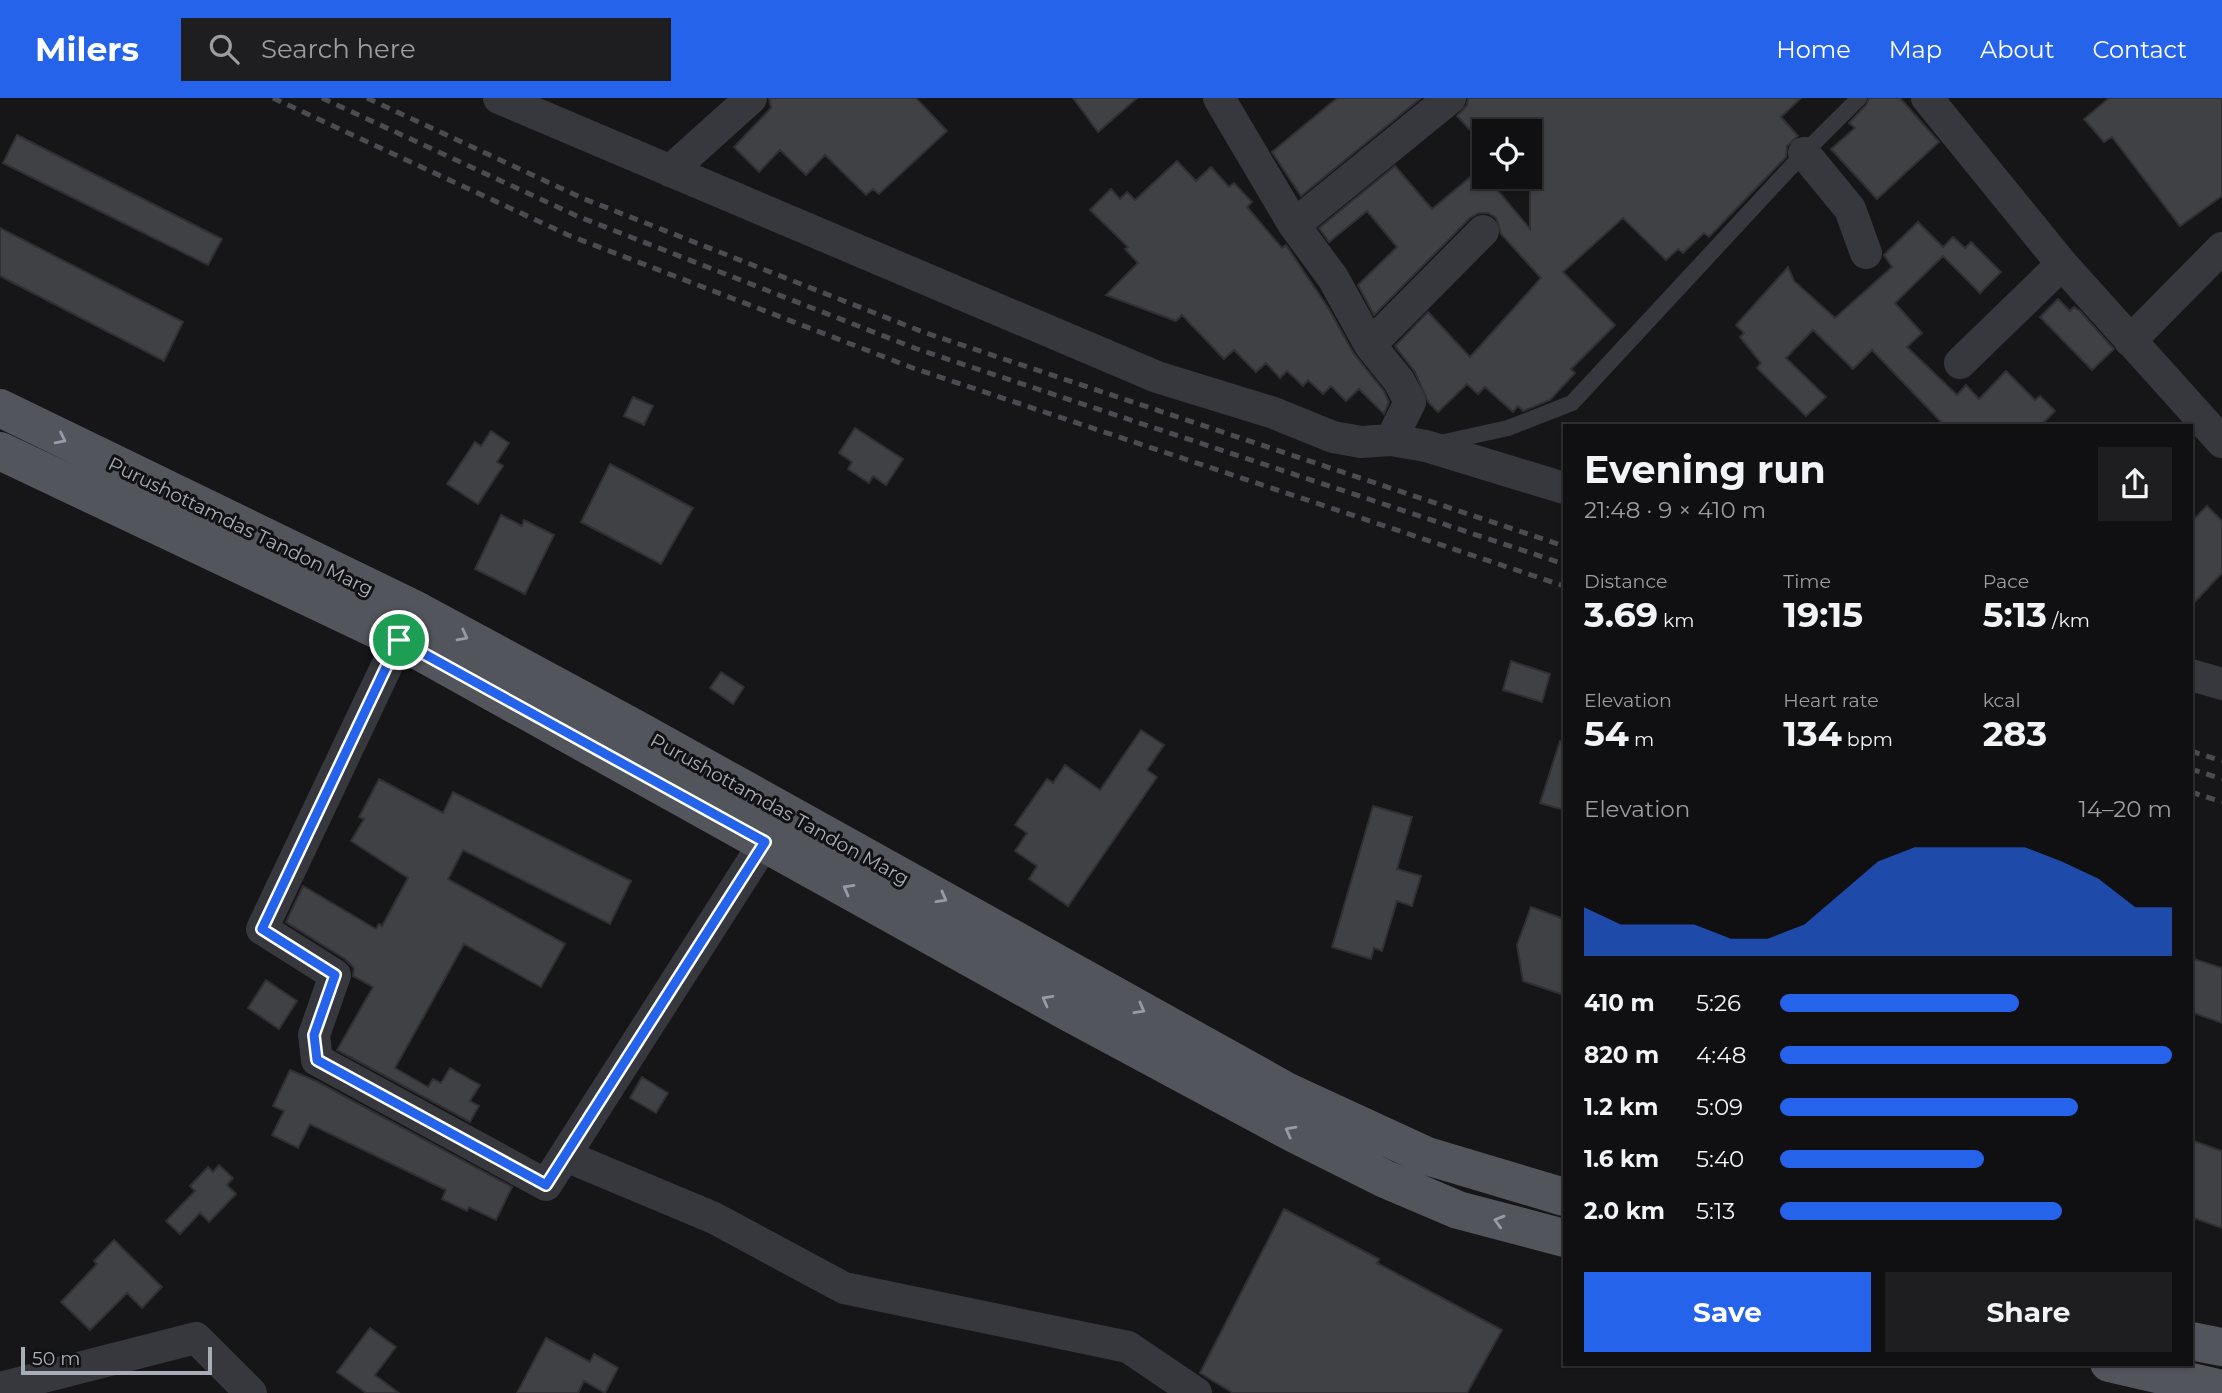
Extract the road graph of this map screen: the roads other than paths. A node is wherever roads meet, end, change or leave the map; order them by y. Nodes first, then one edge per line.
1 (499, 98) edge
2 (751, 98) edge
3 (1450, 98) edge
4 (1859, 98) edge
5 (1927, 98) edge
6 (1223, 100) edge
7 (1804, 153) junction
8 (670, 171) junction
9 (1294, 225) junction
10 (1483, 231) dead end
11 (2222, 248) edge
12 (1866, 253) dead end
13 (2062, 264) junction
14 (2130, 341) junction
15 (1370, 345) junction
16 (1960, 363) dead end
17 (0, 408) edge
18 (1391, 440) junction
19 (2222, 442) edge
20 (1426, 446) junction
21 (0, 451) edge
22 (1563, 488) edge
23 (399, 640) junction
24 (2193, 676) edge
25 (2222, 684) edge
26 (765, 842) junction
27 (566, 1156) junction
28 (1563, 1197) edge
29 (1563, 1238) edge
30 (2193, 1341) edge
31 (2222, 1347) edge
32 (2122, 1366) edge
33 (0, 1388) edge
34 (2222, 1389) edge
35 (251, 1393) edge
36 (1196, 1393) edge

1 - 8 street
2 - 8 street
3 - 9 street
4 - 7 lane
5 - 13 street
6 - 9 street
7 - 12 street
7 - 20 lane
8 - 18 street
9 - 15 street
10 - 15 street
11 - 14 street
13 - 14 street
13 - 16 street
14 - 19 street
15 - 18 street
17 -> 28 main road, Purushottamdas Tandon Marg
18 - 20 street
20 - 22 street
21 - 23 main road
23 - 26 main road
23 - 27 street
24 - 25 street
26 - 27 street
29 -> 26 main road
27 - 36 street
30 - 31 main road
32 - 34 main road
33 - 35 street

